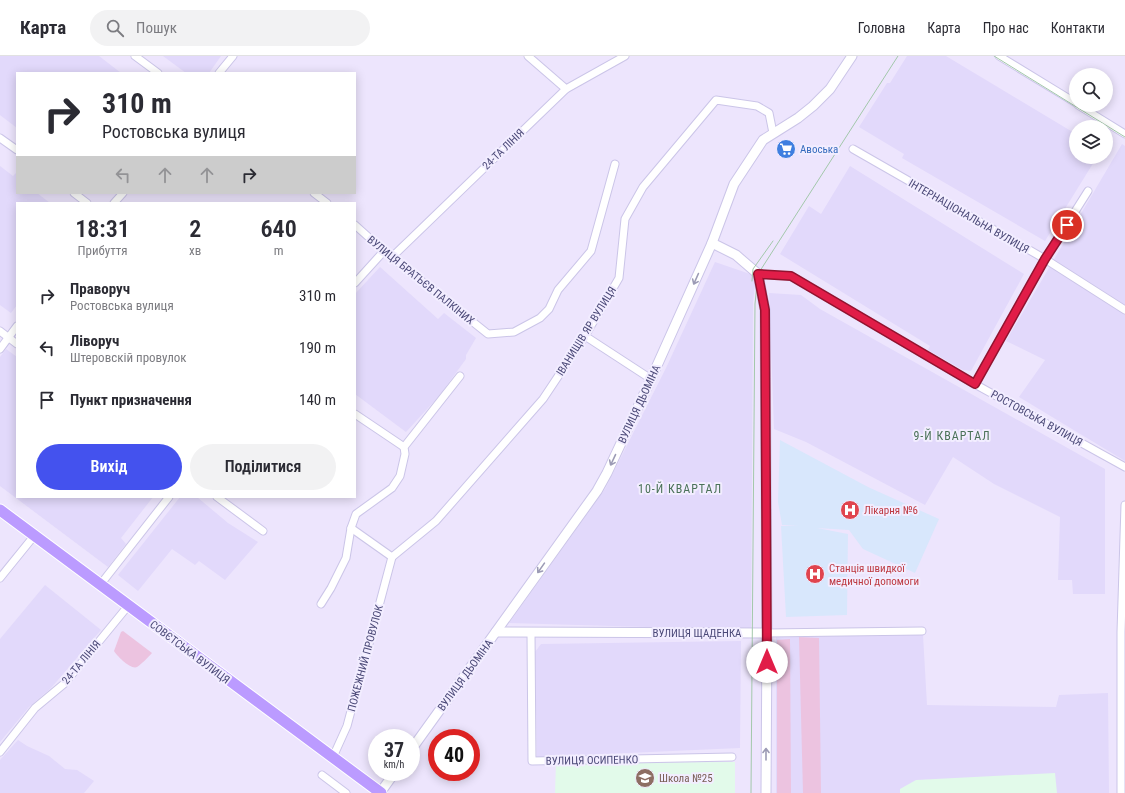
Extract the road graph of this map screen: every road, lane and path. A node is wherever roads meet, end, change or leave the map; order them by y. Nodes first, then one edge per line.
1 (135, 56) edge
2 (233, 56) edge
3 (528, 56) edge
4 (625, 56) edge
5 (852, 56) edge
6 (999, 56) edge
7 (157, 72) edge
8 (220, 72) edge
9 (566, 89) junction
10 (1069, 99) edge
11 (1090, 112) edge
12 (773, 133) junction
13 (1125, 134) edge
14 (0, 138) edge
15 (16, 149) edge
16 (853, 149) dead end
17 (614, 164) dead end
18 (1088, 191) dead end
19 (75, 194) edge
20 (121, 194) edge
21 (315, 194) edge
22 (86, 202) edge
23 (115, 202) edge
24 (326, 202) edge
25 (356, 226) edge
26 (712, 243) junction
27 (384, 252) junction
28 (392, 257) junction
29 (1045, 259) junction
30 (758, 274) junction
31 (356, 282) edge
32 (1125, 310) edge
33 (16, 327) edge
34 (0, 331) edge
35 (585, 336) junction
36 (8, 337) junction
37 (16, 343) edge
38 (0, 349) edge
39 (460, 376) dead end
40 (651, 379) junction
41 (975, 384) junction
42 (356, 415) edge
43 (404, 446) junction
44 (1125, 467) edge
45 (168, 498) edge
46 (218, 498) edge
47 (1125, 505) edge
48 (0, 510) edge
49 (351, 528) junction
50 (263, 531) dead end
51 (34, 536) junction
52 (392, 557) junction
53 (0, 578) edge
54 (100, 585) junction
55 (321, 604) dead end
56 (128, 606) junction
57 (496, 632) junction
58 (922, 632) dead end
59 (1123, 632) edge
60 (531, 633) junction
61 (767, 633) junction
62 (420, 738) edge
63 (0, 752) edge
64 (333, 756) junction
65 (732, 757) dead end
66 (322, 775) dead end
67 (389, 781) edge
68 (346, 793) edge
69 (380, 793) edge
70 (766, 793) edge
71 (1121, 793) edge

1 - 7 street
2 - 8 street
3 - 9 street
4 - 9 street, 24-ТА ЛІНІЯ
5 - 12 street, ВУЛИЦЯ ДЬОМІНА
6 - 10 street
9 - 28 street, 24-ТА ЛІНІЯ
11 - 13 street
12 - 26 street, ВУЛИЦЯ ДЬОМІНА
12 - 35 street, ІВАНИЩІВ ЯР ВУЛИЦЯ
14 - 15 street
16 - 29 street, ІНТЕРНАЦІОНАЛЬНА ВУЛИЦЯ
17 - 28 street, ВУЛИЦЯ БРАТЬЄВ ПАЛКІНИХ
18 - 29 street
19 - 22 street
20 - 23 street
21 - 24 street
25 - 27 street, ВУЛИЦЯ БРАТЬЄВ ПАЛКІНИХ
26 - 30 street
26 -> 40 street, ВУЛИЦЯ ДЬОМІНА
27 - 28 street, ВУЛИЦЯ БРАТЬЄВ ПАЛКІНИХ
27 - 31 street
29 - 32 street, ІНТЕРНАЦІОНАЛЬНА ВУЛИЦЯ
29 - 41 street
30 - 41 street, РОСТОВСЬКА ВУЛИЦЯ
30 - 61 street
33 - 36 street
34 - 36 street
35 - 40 street
35 - 52 street, ІВАНИЩІВ ЯР ВУЛИЦЯ
36 - 37 street
36 - 38 street
39 - 43 street
40 -> 57 street, ВУЛИЦЯ ДЬОМІНА
41 - 44 street, РОСТОВСЬКА ВУЛИЦЯ
42 - 43 street
43 - 49 street
45 - 54 street
46 - 50 street
47 - 59 street
48 - 51 main road, СОВЄТСЬКА ВУЛИЦЯ
49 - 52 street
49 - 55 street
51 - 53 street
51 - 54 main road, СОВЄТСЬКА ВУЛИЦЯ
52 - 64 street, ПОЖЕЖНИЙ ПРОВУЛОК
54 - 56 main road, СОВЄТСЬКА ВУЛИЦЯ
56 - 63 street, 24-ТА ЛІНІЯ
56 - 64 main road, СОВЄТСЬКА ВУЛИЦЯ
57 - 60 street, ВУЛИЦЯ ЩАДЕНКА
57 - 62 street, ВУЛИЦЯ ДЬОМІНА
58 - 61 street, ВУЛИЦЯ ЩАДЕНКА
59 - 71 street
60 - 61 street, ВУЛИЦЯ ЩАДЕНКА
60 - 65 street, ВУЛИЦЯ ОСИПЕНКО
70 -> 61 street
64 - 69 main road, СОВЄТСЬКА ВУЛИЦЯ
66 - 68 street
67 - 69 street

